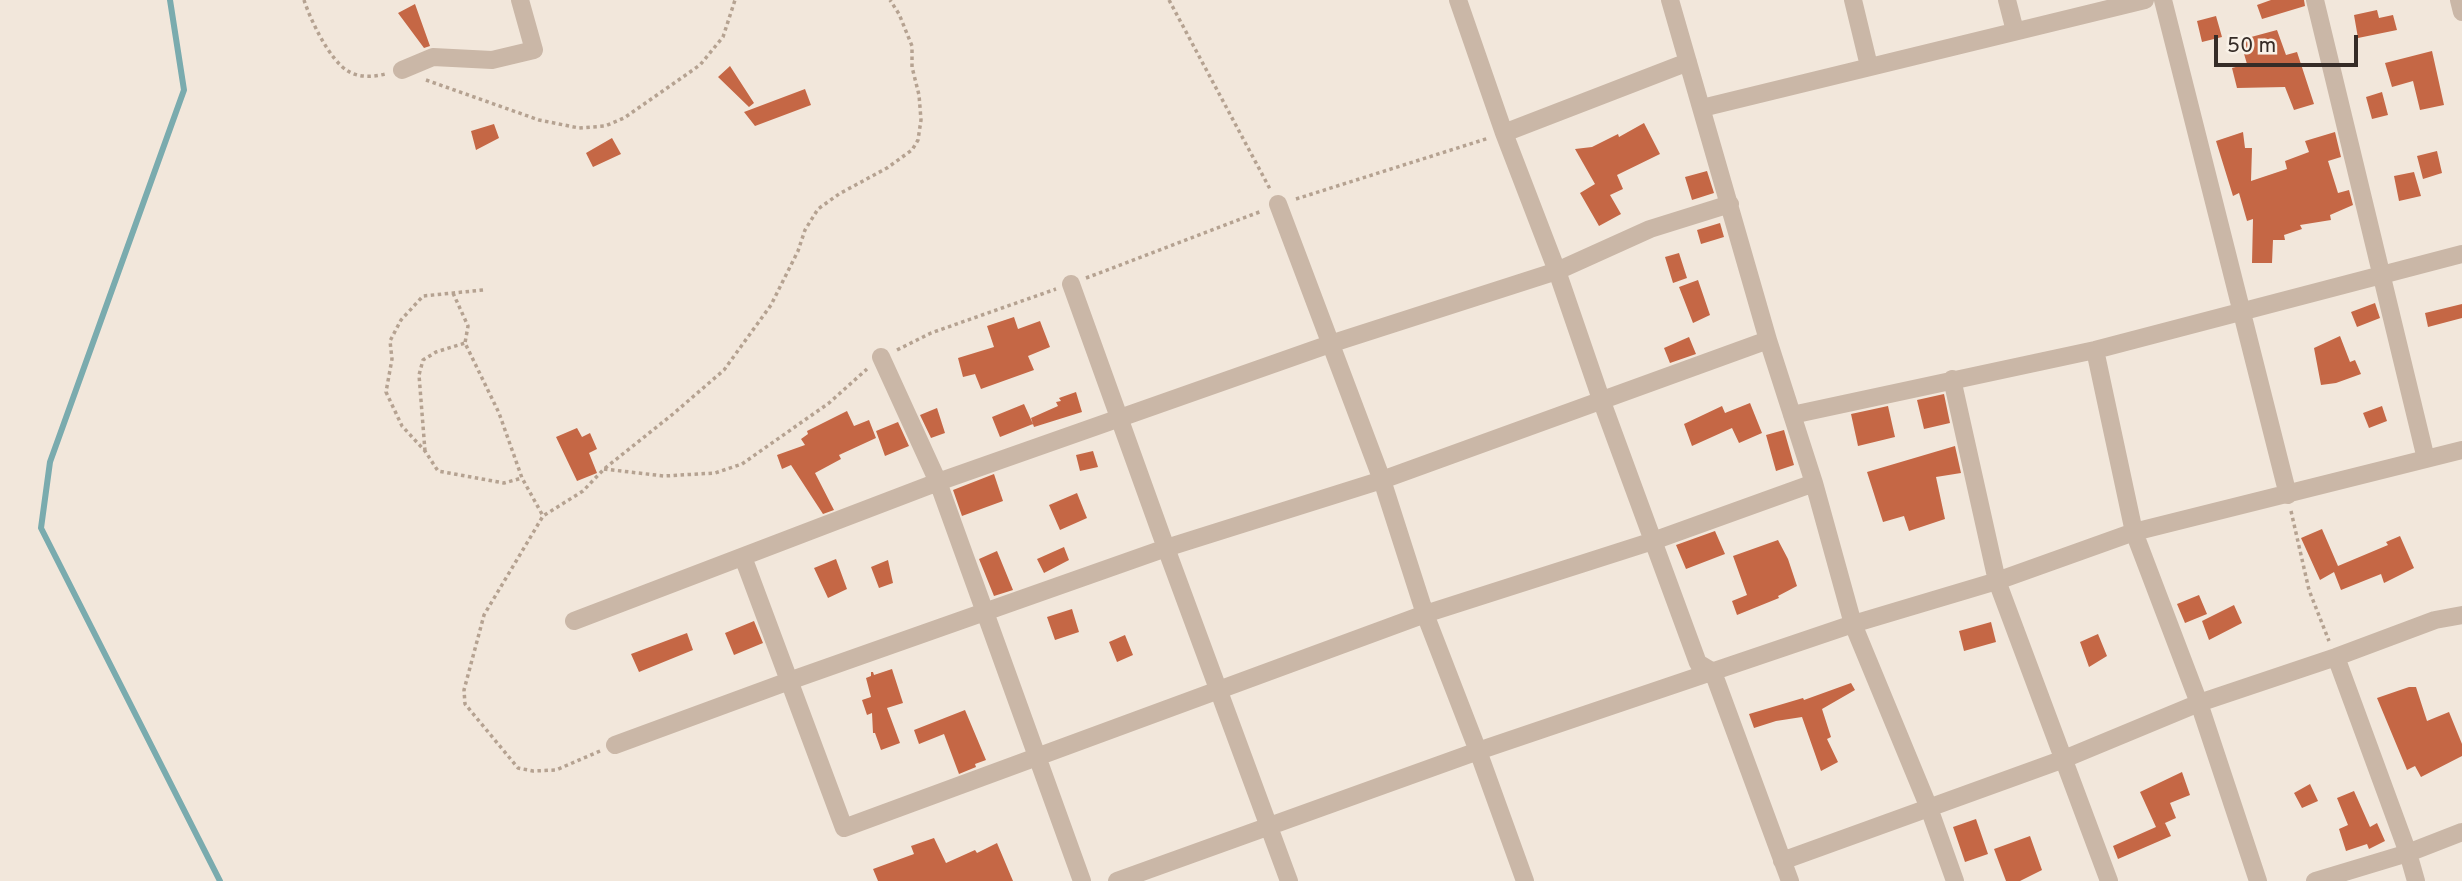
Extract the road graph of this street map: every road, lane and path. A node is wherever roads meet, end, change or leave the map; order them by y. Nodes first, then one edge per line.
1 (304, 0) edge
2 (520, 0) edge
3 (735, 0) edge
4 (890, 0) edge
5 (1169, 0) edge
6 (1458, 0) edge
7 (1670, 0) edge
8 (1853, 0) edge
9 (2007, 0) edge
10 (2145, 0) edge
11 (2163, 0) edge
12 (2315, 0) edge
13 (2459, 0) edge
14 (2462, 12) edge
15 (2015, 31) junction
16 (1688, 62) junction
17 (1869, 66) junction
18 (402, 70) junction
19 (1702, 108) junction
20 (1504, 133) junction
21 (1279, 204) junction
22 (1730, 204) junction
23 (2462, 254) edge
24 (1557, 271) junction
25 (2381, 276) junction
26 (1071, 284) junction
27 (484, 290) dead end
28 (453, 293) junction
29 (2241, 311) junction
30 (1768, 340) junction
31 (465, 343) junction
32 (1329, 344) junction
33 (2095, 349) junction
34 (881, 357) junction
35 (1952, 379) junction
36 (1602, 402) junction
37 (1792, 415) junction
38 (1119, 419) junction
39 (2462, 450) edge
40 (425, 451) junction
41 (2426, 459) junction
42 (604, 469) junction
43 (522, 478) junction
44 (1382, 480) junction
45 (938, 482) junction
46 (1814, 483) junction
47 (2288, 495) junction
48 (543, 516) junction
49 (2134, 532) junction
50 (1653, 541) junction
51 (1166, 548) junction
52 (743, 557) junction
53 (1997, 581) junction
54 (984, 611) junction
55 (1425, 614) junction
56 (2462, 615) edge
57 (574, 621) dead end
58 (1853, 624) junction
59 (2336, 657) junction
60 (1713, 672) junction
61 (789, 681) junction
62 (1219, 690) junction
63 (2199, 703) junction
64 (615, 745) joint
65 (1478, 751) junction
66 (1038, 757) junction
67 (2064, 759) junction
68 (1929, 808) junction
69 (1269, 826) junction
70 (2462, 832) edge
71 (2408, 853) junction
72 (1783, 861) junction
73 (1082, 881) edge
74 (1117, 881) edge
75 (1289, 881) edge
76 (1525, 881) edge
77 (1790, 881) edge
78 (1955, 881) edge
79 (2109, 881) edge
80 (2258, 881) edge
81 (2315, 881) edge
82 (2416, 881) edge

1 - 18 path
2 - 18 street
3 - 18 path
4 - 42 path
5 - 21 path
6 - 20 street
7 - 16 street
8 - 17 street
9 - 15 street
10 - 15 street
11 - 29 street
12 - 25 street
13 - 14 street
15 - 17 street
16 - 19 street
16 - 20 street
17 - 19 street
19 - 22 street
20 - 21 path
20 - 24 street
21 - 26 path
21 - 32 street
22 - 24 street
22 - 30 street
23 - 25 street
24 - 32 street
24 - 36 street
25 - 29 street
25 - 41 street
26 - 34 path
26 - 38 street
27 - 28 path
28 - 31 path
28 - 40 path
29 - 33 street
29 - 47 street
30 - 36 street
30 - 37 street
31 - 40 path
31 - 43 path
32 - 38 street
32 - 44 street
33 - 35 street
33 - 49 street
34 - 42 path
34 - 45 street
35 - 37 street
35 - 53 street
36 - 44 street
36 - 50 street
37 - 46 street
38 - 45 street
38 - 51 street
39 - 41 street
40 - 43 path
41 - 47 street
42 - 48 path
43 - 48 path
44 - 51 street
44 - 55 street
45 - 52 street
45 - 54 street
46 - 50 street
46 - 58 street
47 - 49 street
47 - 59 path
48 - 64 path
49 - 53 street
49 - 63 street
50 - 55 street
50 - 60 street
51 - 54 street
51 - 62 street
52 - 57 street
52 - 61 street
53 - 58 street
53 - 67 street
54 - 61 street
54 - 66 street
55 - 62 street
55 - 65 street
56 - 59 street
58 - 60 street
58 - 68 street
59 - 63 street
59 - 71 street
60 - 65 street
60 - 72 street
61 - 64 street
61 - 66 street
62 - 66 street
62 - 69 street
63 - 67 street
63 - 80 street
65 - 69 street
65 - 76 street
66 - 73 street
67 - 68 street
67 - 79 street
68 - 72 street
68 - 78 street
69 - 74 street
69 - 75 street
70 - 71 street
71 - 81 street
71 - 82 street
72 - 77 street

